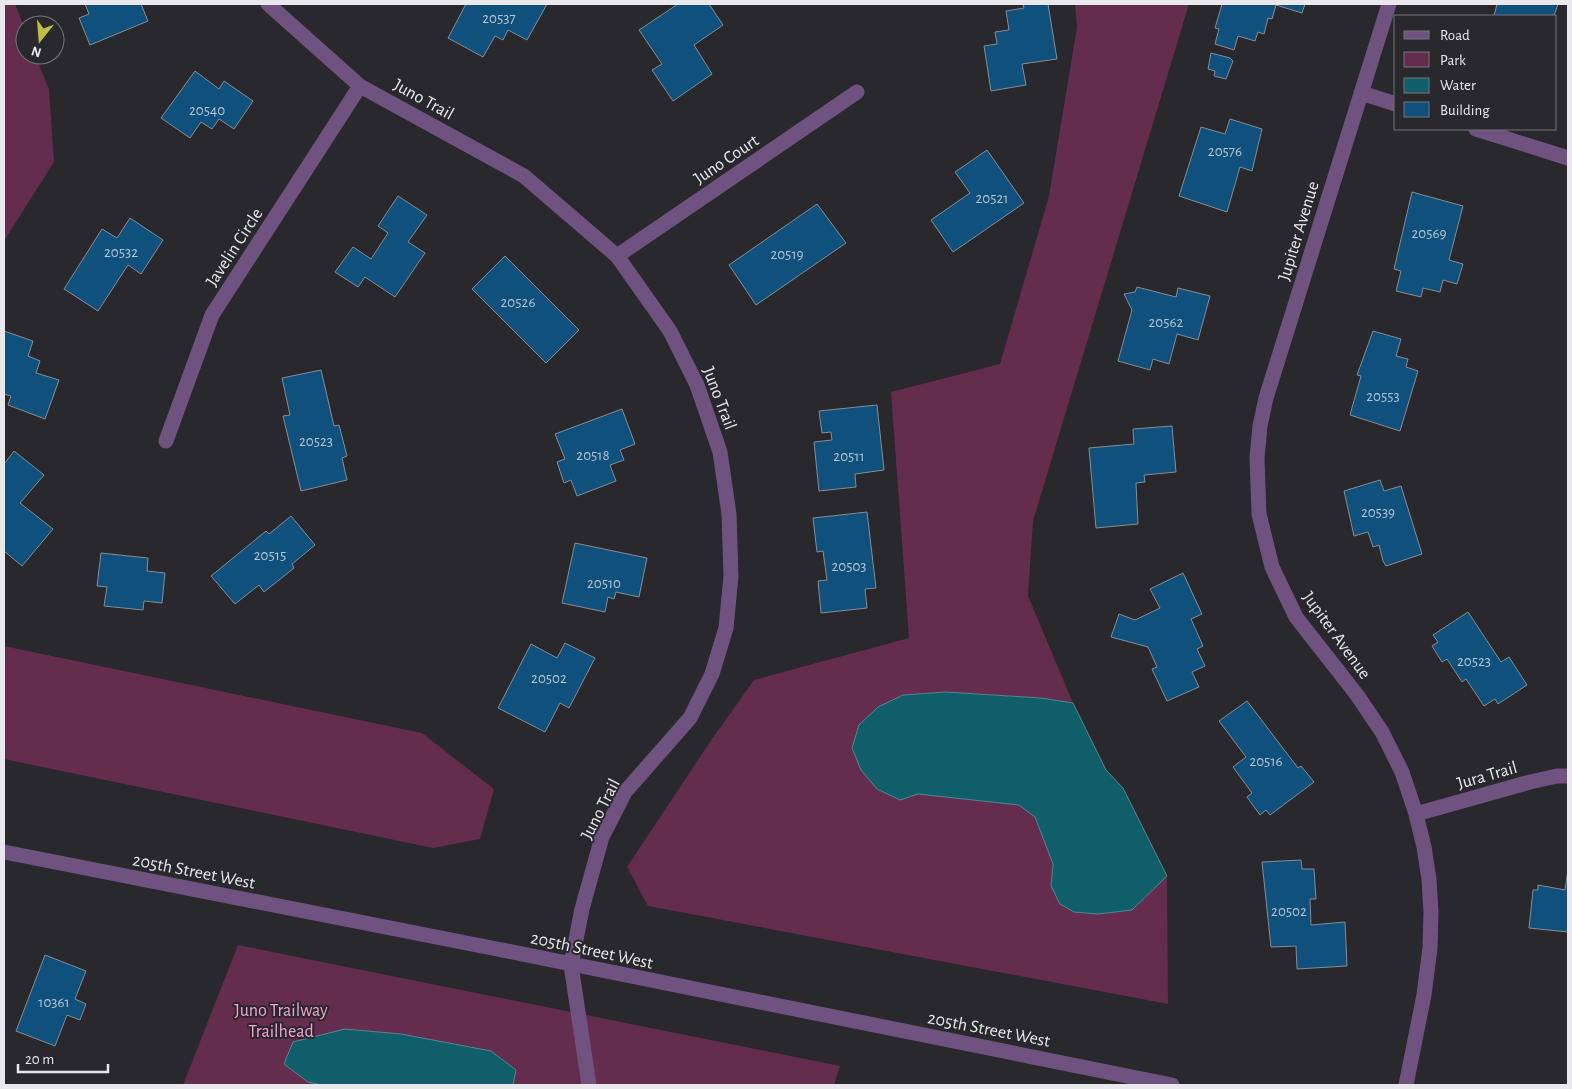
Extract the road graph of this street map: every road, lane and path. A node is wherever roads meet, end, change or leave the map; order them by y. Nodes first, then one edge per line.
1 (268, 4) edge
2 (1389, 4) edge
3 (360, 86) junction
4 (857, 92) dead end
5 (1361, 93) junction
6 (1394, 103) edge
7 (1479, 130) edge
8 (1568, 158) edge
9 (617, 256) junction
10 (166, 441) dead end
11 (1568, 776) edge
12 (1416, 814) junction
13 (4, 852) edge
14 (571, 965) junction
15 (589, 1085) edge
16 (1172, 1085) edge
17 (1406, 1085) edge

1 - 3 street, Juno Trail
2 - 5 street, Jupiter Avenue
3 - 9 street, Juno Trail
3 - 10 street, Javelin Circle
4 - 9 street, Juno Court
5 - 6 street
5 - 12 street, Jupiter Avenue
7 - 8 street
9 - 14 street, Juno Trail
11 - 12 street, Jura Trail
12 - 17 street, Jupiter Avenue
13 - 14 street, 205th Street West
14 - 15 street, Juno Trail
14 - 16 street, 205th Street West

